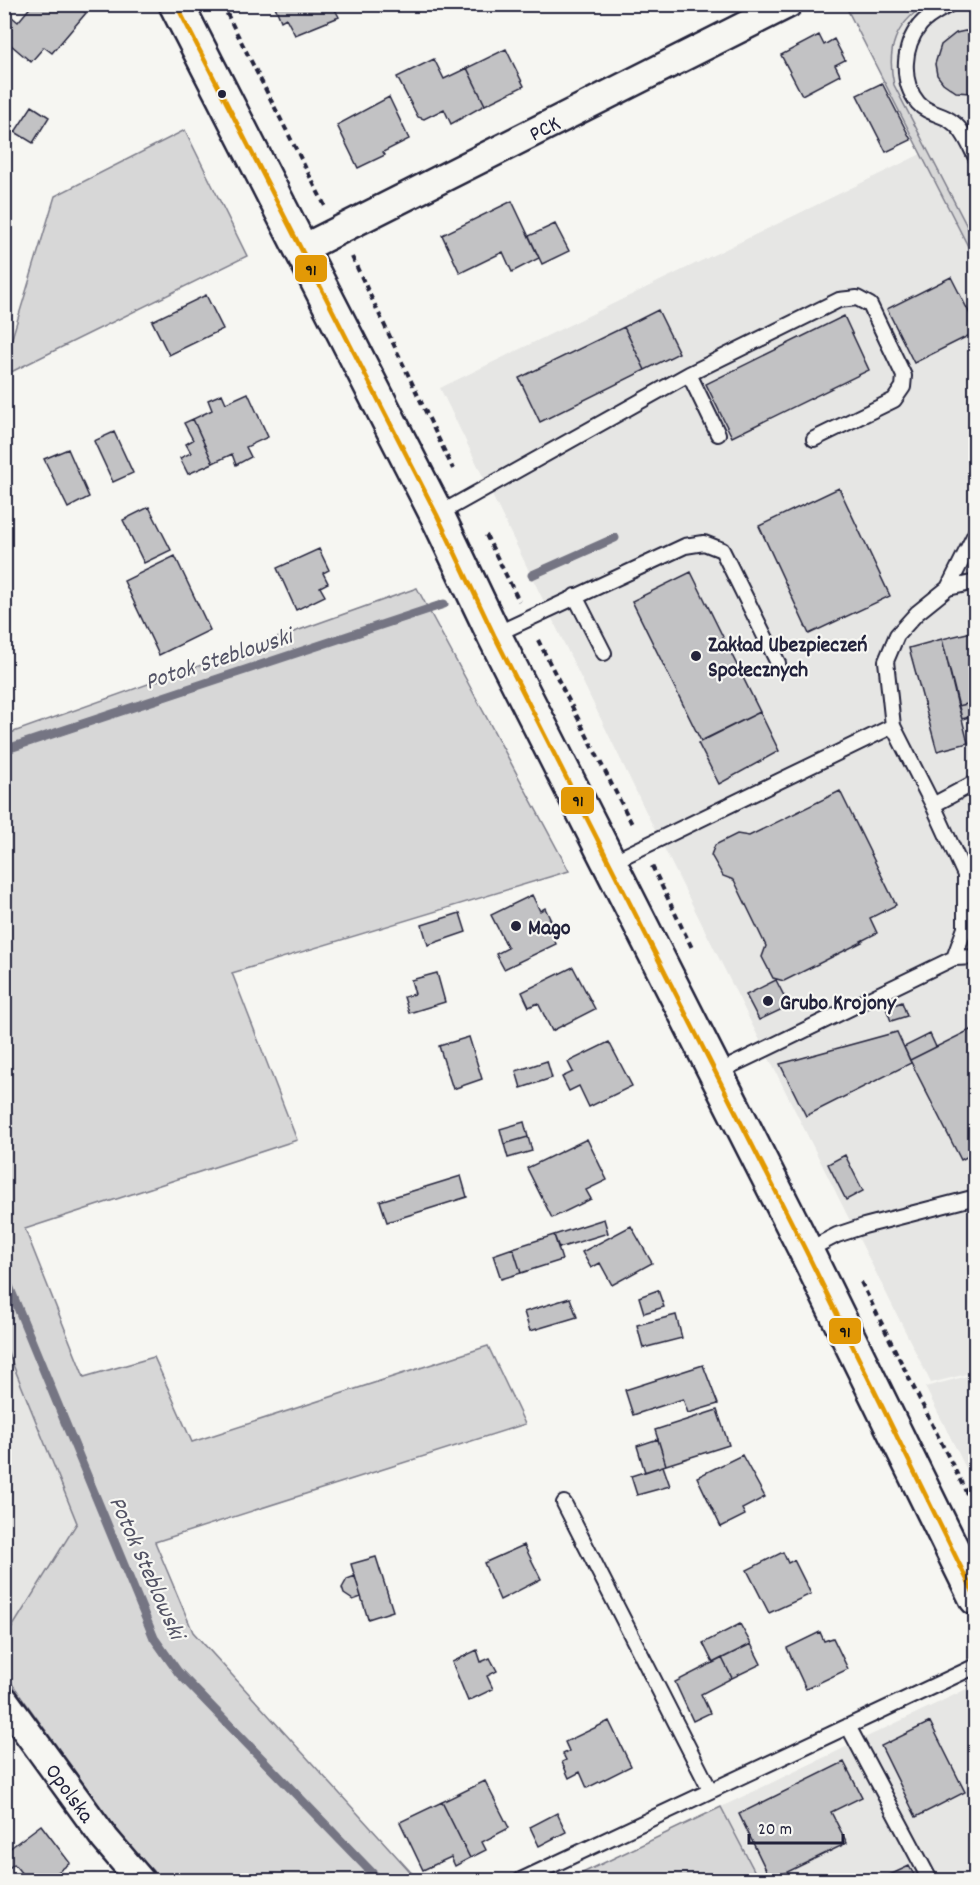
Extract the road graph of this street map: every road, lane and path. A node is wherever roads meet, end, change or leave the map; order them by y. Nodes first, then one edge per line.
1 (176, 4) edge
2 (222, 4) edge
3 (789, 4) edge
4 (950, 4) edge
5 (975, 158) edge
6 (328, 212) dead end
7 (348, 248) dead end
8 (300, 250) junction
9 (689, 374) junction
10 (718, 434) dead end
11 (814, 439) dead end
12 (468, 499) junction
13 (437, 515) junction
14 (975, 532) edge
15 (975, 582) edge
16 (948, 588) junction
17 (575, 596) junction
18 (528, 618) junction
19 (494, 635) junction
20 (604, 653) dead end
21 (778, 663) dead end
22 (893, 726) junction
23 (975, 782) edge
24 (933, 805) junction
25 (633, 826) dead end
26 (609, 862) junction
27 (970, 872) edge
28 (975, 957) edge
29 (954, 958) junction
30 (715, 1074) junction
31 (975, 1197) edge
32 (806, 1251) junction
33 (858, 1276) dead end
34 (564, 1503) dead end
35 (975, 1512) edge
36 (975, 1598) edge
37 (975, 1666) edge
38 (4, 1700) edge
39 (848, 1725) junction
40 (710, 1790) junction
41 (140, 1881) edge
42 (521, 1881) edge
43 (930, 1881) edge

1 - 8 street
2 - 6 path
3 - 8 street, PCK
4 - 5 lane
7 - 12 path
8 - 13 street
9 - 10 lane
9 - 11 lane
9 - 12 lane
12 - 13 lane
12 - 18 path
13 - 19 street
14 - 16 lane
15 - 16 lane
16 - 22 lane
17 - 18 lane
17 - 20 lane
17 - 21 lane
18 - 19 lane
18 - 25 path
19 - 26 street
22 - 24 lane
22 - 26 lane
23 - 24 lane
24 - 27 lane
26 - 30 street
27 - 29 lane
28 - 29 lane
29 - 30 lane
30 - 32 street
31 - 32 lane
32 - 36 street
33 - 35 path
34 - 40 lane
37 - 39 lane
38 - 41 street, Opolska
39 - 40 lane
39 - 43 lane
40 - 42 lane

